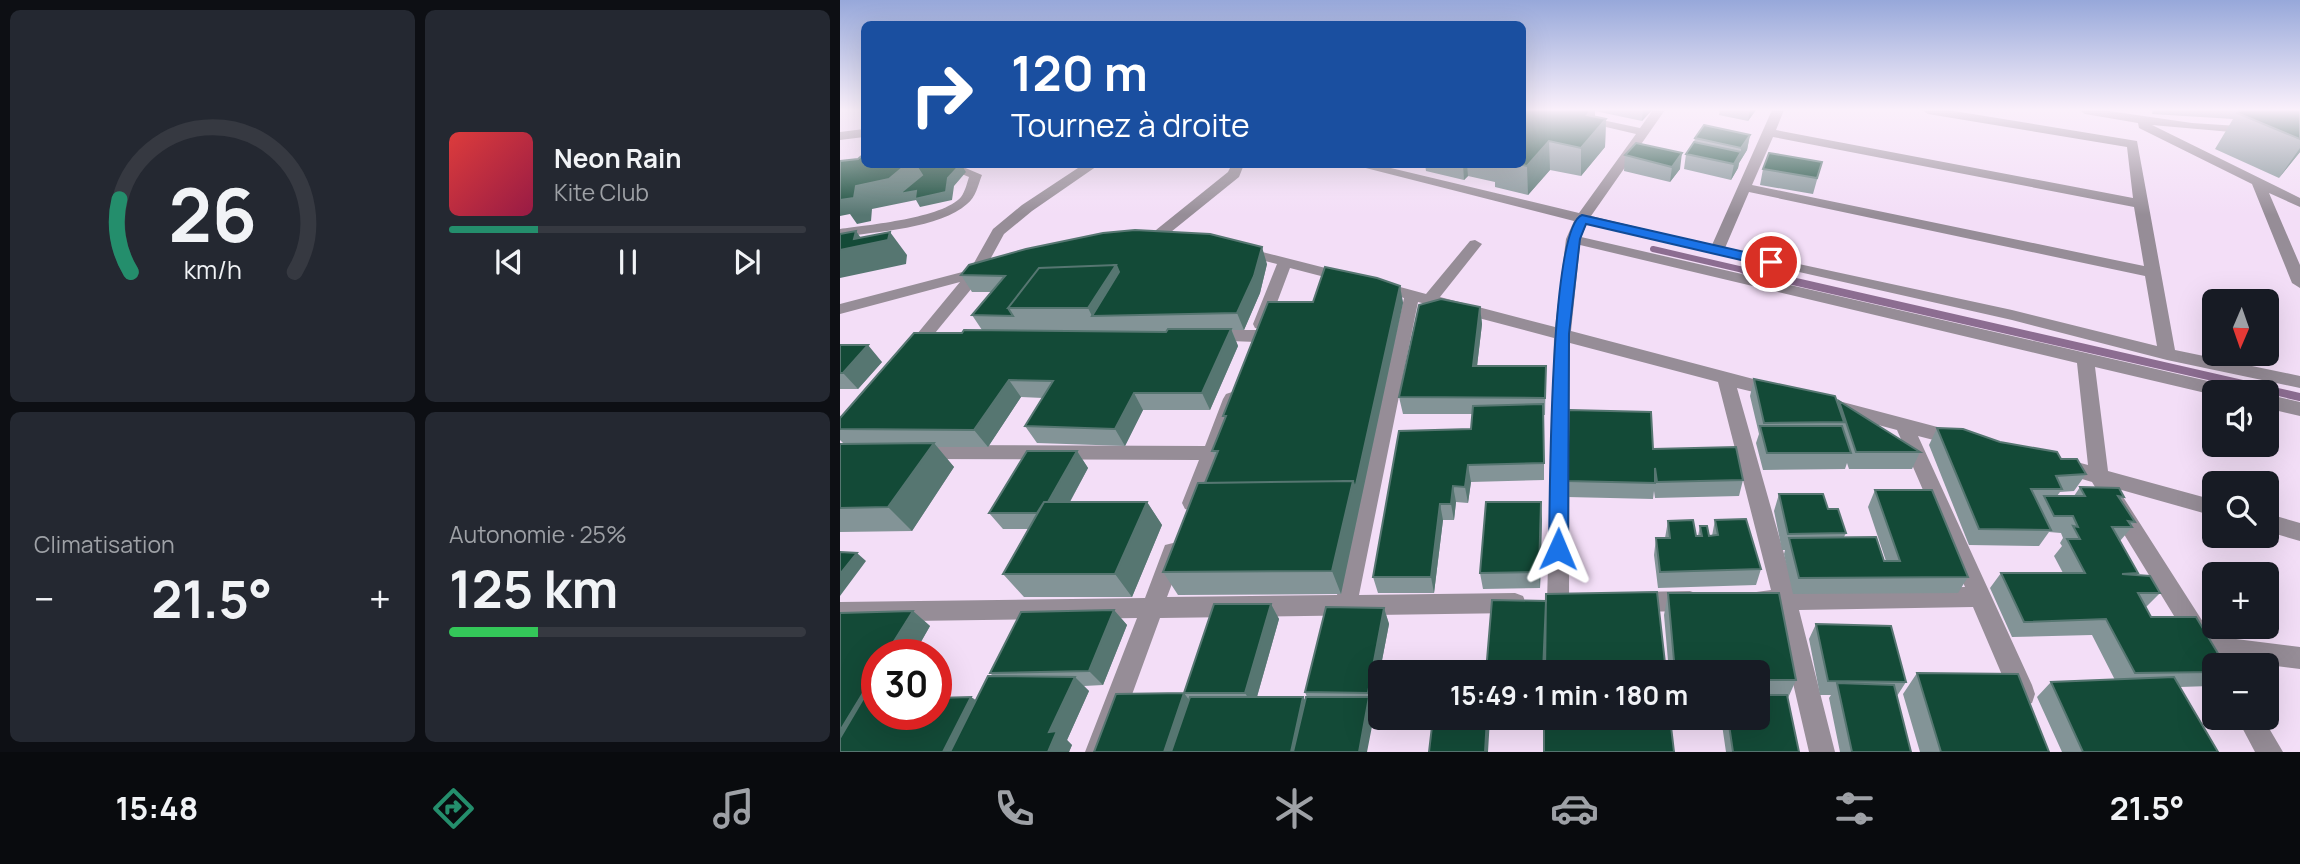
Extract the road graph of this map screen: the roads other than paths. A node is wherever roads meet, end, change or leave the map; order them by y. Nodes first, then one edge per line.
1 (1635, 145) edge
2 (1763, 145) edge
3 (1836, 145) edge
4 (2133, 145) edge
5 (2182, 145) edge
6 (959, 168) edge
7 (1088, 168) edge
8 (1237, 168) edge
9 (1372, 168) edge
10 (2258, 182) junction
11 (1745, 187) junction
12 (2300, 203) edge
13 (2140, 204) junction
14 (1582, 219) junction
15 (840, 233) edge
16 (1140, 233) edge
17 (1161, 233) junction
18 (1186, 236) edge
19 (1573, 239) junction
20 (1475, 244) dead end
21 (1223, 246) edge
22 (1717, 251) junction
23 (1285, 262) junction
24 (1001, 267) edge
25 (2154, 273) junction
26 (975, 274) junction
27 (2300, 283) edge
28 (1420, 297) junction
29 (840, 309) edge
30 (1562, 334) junction
31 (924, 335) junction
32 (950, 335) edge
33 (1198, 336) edge
34 (1256, 336) junction
35 (2167, 354) junction
36 (2085, 359) junction
37 (899, 366) edge
38 (1726, 378) junction
39 (2300, 382) edge
40 (2202, 386) edge
41 (1790, 395) edge
42 (1815, 401) edge
43 (2279, 404) edge
44 (2300, 409) edge
45 (1904, 425) junction
46 (1969, 442) edge
47 (895, 452) edge
48 (1211, 453) junction
49 (2048, 463) edge
50 (2099, 476) junction
51 (2202, 505) edge
52 (2279, 526) edge
53 (2300, 532) edge
54 (1980, 597) junction
55 (1785, 599) junction
56 (1611, 602) edge
57 (1558, 603) junction
58 (1584, 603) edge
59 (1346, 605) junction
60 (1152, 608) junction
61 (840, 612) edge
62 (2209, 653) edge
63 (2279, 658) edge
64 (2300, 658) edge
65 (2033, 716) edge
66 (2256, 730) edge
67 (1098, 752) edge
68 (1822, 752) edge
69 (2270, 752) edge

1 - 14 street
2 - 11 street
3 - 13 street
4 - 13 street
5 - 10 street
6 - 15 lane
7 - 26 street
8 - 17 street
9 - 14 street
10 - 12 street
10 - 27 street
11 - 22 street
11 - 25 street
13 - 25 street
14 - 19 street
14 - 22 street
16 - 17 street
17 - 18 street
19 - 30 street
19 - 36 street
20 - 28 street
21 - 23 street
22 - 35 street
23 - 28 street
23 - 34 street
24 - 26 street
25 - 35 street
26 - 29 street
26 - 31 street
28 - 30 street
28 - 59 street
30 - 38 street
30 - 57 street
31 - 32 street
31 - 37 street
33 - 34 street
34 - 48 street
35 - 39 street
36 - 40 street
36 - 50 street
38 - 41 street
38 - 55 street
42 - 45 street
43 - 44 street
45 - 46 street
45 - 54 street
47 - 48 street
48 - 60 street
49 - 50 street
50 - 51 street
50 - 62 street
52 - 53 street
54 - 55 street
54 - 65 street
55 - 56 street
55 - 68 street
57 - 58 street
57 - 59 street
59 - 60 street
60 - 61 street
60 - 67 street
63 - 64 street
66 - 69 street

